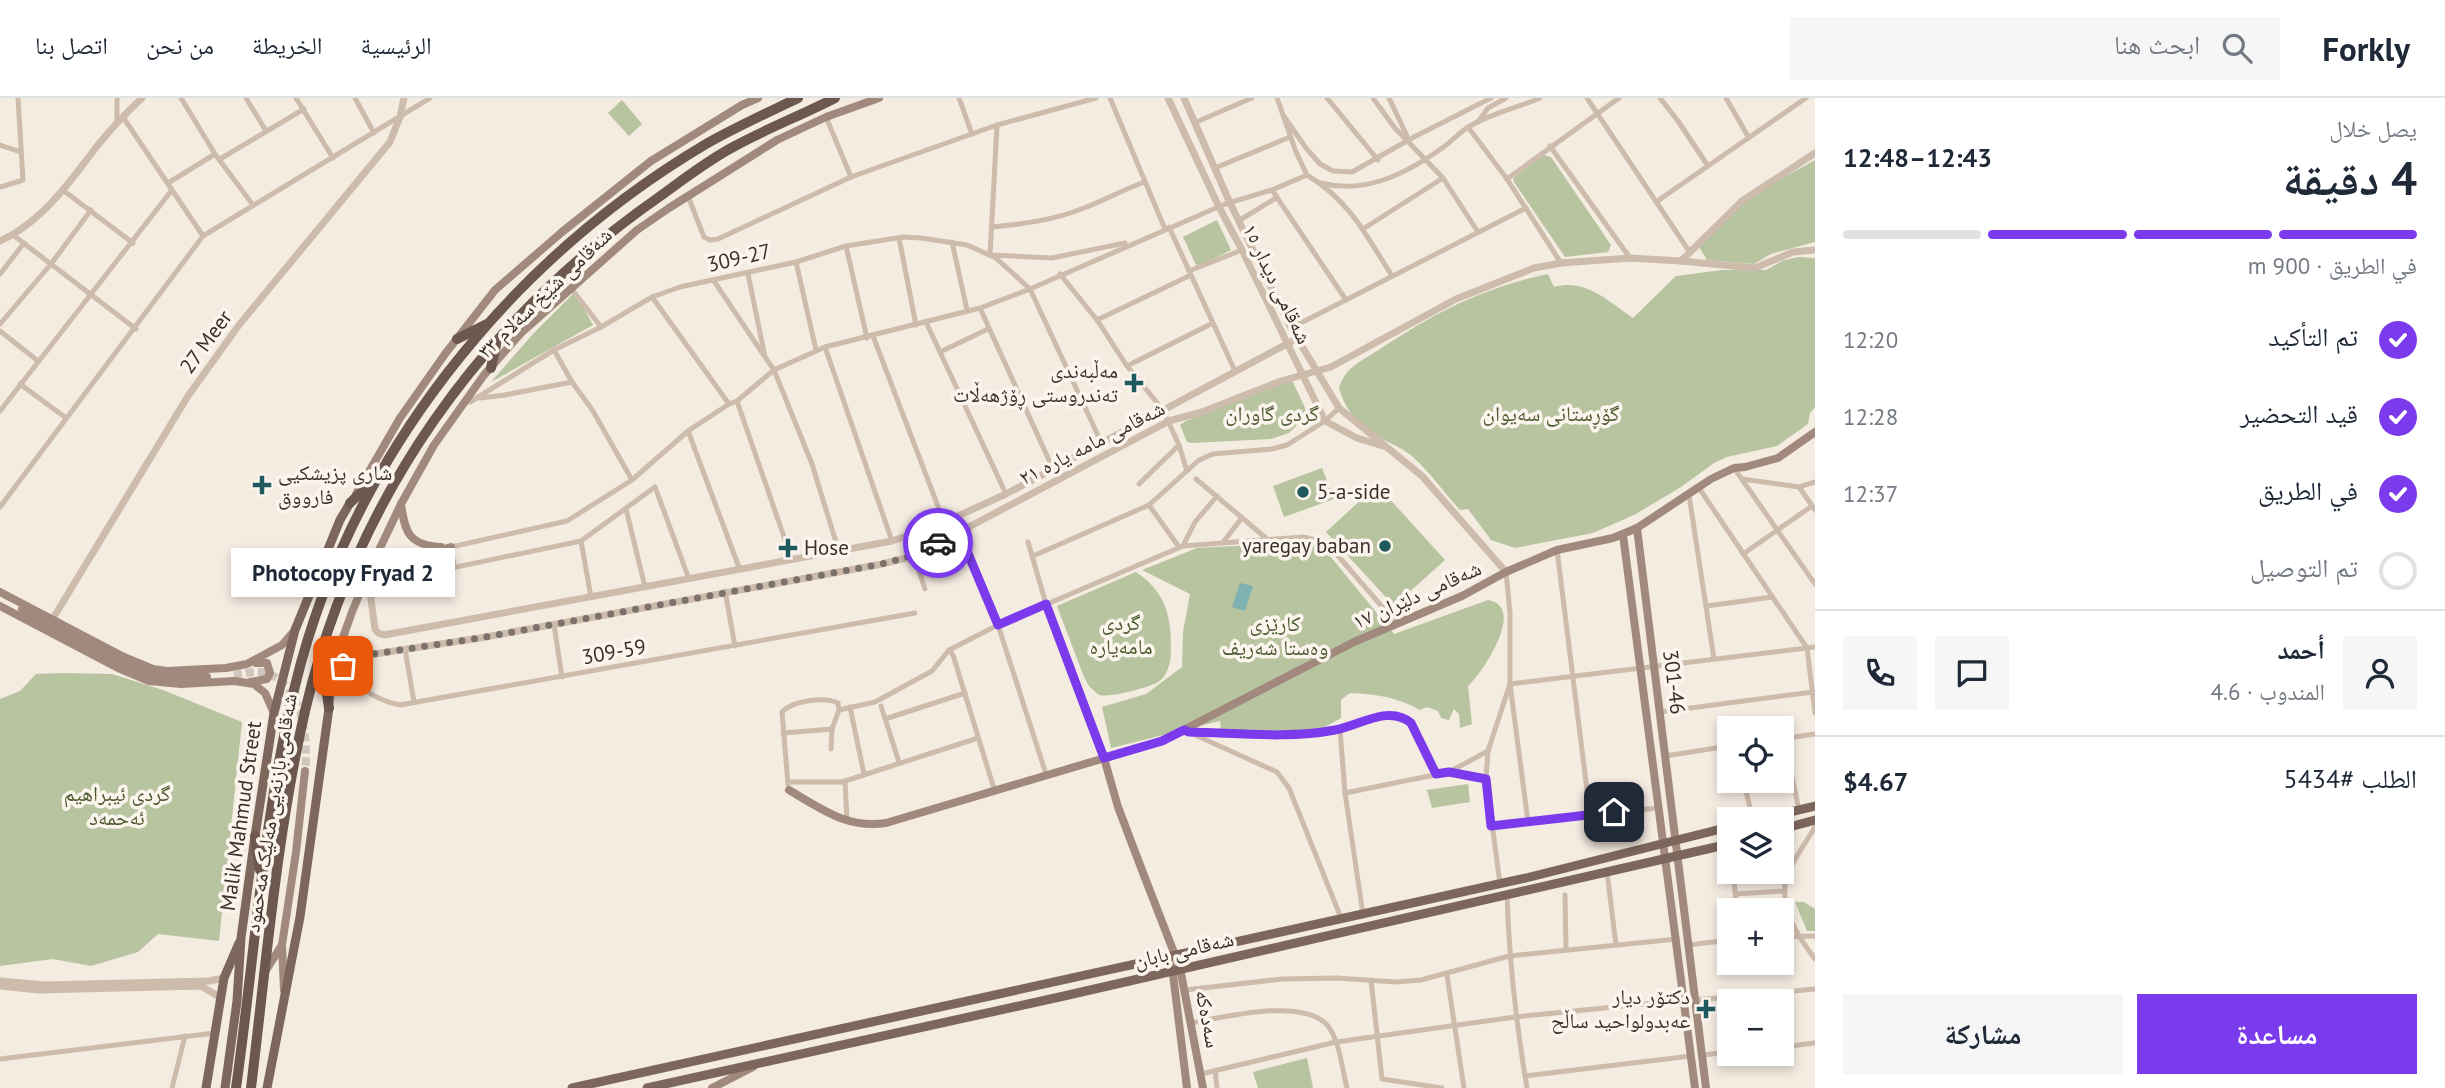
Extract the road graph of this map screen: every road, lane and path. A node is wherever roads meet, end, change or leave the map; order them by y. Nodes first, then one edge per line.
1 (18, 98) edge
2 (117, 98) edge
3 (142, 98) edge
4 (181, 98) edge
5 (246, 98) edge
6 (296, 98) edge
7 (355, 98) edge
8 (404, 98) edge
9 (430, 98) edge
10 (758, 98) edge
11 (798, 98) edge
12 (835, 98) edge
13 (879, 98) edge
14 (960, 98) edge
15 (1097, 98) edge
16 (1110, 98) edge
17 (1168, 98) edge
18 (1184, 98) edge
19 (1252, 98) edge
20 (1277, 98) edge
21 (1327, 98) edge
22 (1373, 98) edge
23 (1389, 98) edge
24 (1491, 98) edge
25 (1506, 98) edge
26 (1522, 98) edge
27 (1540, 98) edge
28 (1587, 98) edge
29 (1619, 98) edge
30 (1660, 98) edge
31 (1726, 98) edge
32 (1806, 98) edge
33 (1513, 106) junction
34 (304, 109) junction
35 (1597, 113) junction
36 (1283, 115) junction
37 (123, 117) junction
38 (400, 117) junction
39 (826, 117) junction
40 (1478, 122) junction
41 (1194, 123) junction
42 (117, 124) junction
43 (997, 125) junction
44 (1468, 127) junction
45 (266, 131) junction
46 (374, 133) junction
47 (972, 134) junction
48 (1290, 137) junction
49 (1749, 138) junction
50 (1408, 140) junction
51 (0, 145) edge
52 (1550, 146) junction
53 (21, 152) junction
54 (1815, 153) edge
55 (218, 156) junction
56 (333, 158) junction
57 (1426, 158) junction
58 (1378, 160) junction
59 (1708, 166) junction
60 (1215, 169) junction
61 (664, 171) junction
62 (1307, 175) junction
63 (851, 177) junction
64 (1443, 178) junction
65 (1507, 178) junction
66 (1146, 182) junction
67 (167, 183) junction
68 (1321, 183) junction
69 (675, 186) junction
70 (0, 187) edge
71 (642, 187) junction
72 (172, 190) junction
73 (1272, 190) junction
74 (64, 191) junction
75 (688, 196) junction
76 (1276, 198) junction
77 (654, 200) junction
78 (1656, 202) junction
79 (1225, 204) junction
80 (253, 205) junction
81 (1526, 208) junction
82 (91, 210) junction
83 (1240, 220) junction
84 (992, 226) junction
85 (1167, 228) junction
86 (1363, 229) junction
87 (1478, 232) junction
88 (13, 235) junction
89 (203, 236) junction
90 (899, 237) junction
91 (1139, 240) junction
92 (0, 241) edge
93 (952, 242) junction
94 (24, 243) junction
95 (132, 243) junction
96 (846, 246) junction
97 (1242, 250) junction
98 (1815, 250) edge
99 (1689, 251) junction
100 (990, 255) junction
101 (1630, 258) junction
102 (1681, 261) junction
103 (796, 262) junction
104 (1561, 263) junction
105 (51, 264) junction
106 (1190, 273) junction
107 (0, 274) edge
108 (748, 274) junction
109 (1060, 274) junction
110 (1392, 276) junction
111 (714, 281) junction
112 (571, 288) junction
113 (1030, 289) junction
114 (92, 296) junction
115 (652, 297) junction
116 (1346, 300) junction
117 (980, 308) junction
118 (967, 310) junction
119 (1097, 320) junction
120 (926, 321) junction
121 (491, 322) junction
122 (1213, 323) junction
123 (0, 324) edge
124 (916, 324) junction
125 (601, 327) junction
126 (1292, 328) junction
127 (135, 329) junction
128 (988, 329) junction
129 (0, 331) edge
130 (870, 337) junction
131 (1297, 338) junction
132 (457, 339) junction
133 (497, 340) junction
134 (1287, 344) junction
135 (825, 347) junction
136 (554, 350) junction
137 (816, 350) junction
138 (940, 352) junction
139 (765, 357) junction
140 (38, 361) junction
141 (1127, 366) junction
142 (491, 368) junction
143 (774, 370) junction
144 (1317, 370) junction
145 (1235, 371) junction
146 (1301, 375) junction
147 (572, 382) junction
148 (20, 384) junction
149 (477, 398) junction
150 (466, 401) junction
151 (737, 401) junction
152 (729, 404) junction
153 (1339, 408) junction
154 (1163, 410) junction
155 (0, 411) edge
156 (66, 418) junction
157 (1169, 421) junction
158 (1325, 421) junction
159 (688, 431) junction
160 (1815, 432) edge
161 (1102, 443) junction
162 (1179, 445) junction
163 (1389, 449) junction
164 (1734, 468) junction
165 (1053, 469) junction
166 (1187, 471) junction
167 (380, 475) junction
168 (1196, 479) dead end
169 (1742, 479) junction
170 (632, 480) junction
171 (1815, 482) edge
172 (1139, 484) dead end
173 (1799, 487) junction
174 (1699, 488) junction
175 (1006, 494) junction
176 (1689, 495) junction
177 (1217, 496) junction
178 (350, 503) junction
179 (401, 504) junction
180 (1149, 505) junction
181 (0, 506) edge
182 (1813, 508) edge
183 (626, 509) junction
184 (1241, 519) junction
185 (944, 523) junction
186 (1637, 528) junction
187 (1778, 530) junction
188 (959, 532) junction
189 (1623, 535) junction
190 (1266, 538) junction
191 (581, 541) junction
192 (892, 541) junction
193 (1028, 542) dead end
194 (1223, 542) junction
195 (451, 547) junction
196 (1181, 547) junction
197 (1557, 550) junction
198 (839, 552) junction
199 (1743, 554) junction
200 (914, 555) junction
201 (1033, 556) junction
202 (792, 561) junction
203 (454, 566) junction
204 (740, 570) junction
205 (369, 571) junction
206 (1506, 572) junction
207 (689, 579) junction
208 (1815, 584) edge
209 (365, 586) junction
210 (645, 587) junction
211 (925, 589) dead end
212 (0, 592) edge
213 (725, 592) junction
214 (592, 597) junction
215 (1772, 597) junction
216 (1046, 604) junction
217 (0, 606) edge
218 (1707, 606) junction
219 (915, 613) dead end
220 (52, 620) junction
221 (1397, 624) junction
222 (554, 625) junction
223 (998, 625) junction
224 (295, 629) junction
225 (735, 646) junction
226 (1815, 647) edge
227 (1807, 648) junction
228 (405, 649) junction
229 (949, 650) junction
230 (322, 653) junction
231 (336, 657) junction
232 (1714, 659) junction
233 (247, 664) junction
234 (1654, 666) junction
235 (1641, 669) junction
236 (234, 675) tunnel mouth
237 (562, 677) junction
238 (1573, 677) junction
239 (247, 682) junction
240 (1510, 684) junction
241 (1814, 691) edge
242 (965, 693) junction
243 (415, 702) junction
244 (881, 706) dead end
245 (838, 707) junction
246 (850, 707) junction
247 (329, 708) junction
248 (1660, 712) junction
249 (274, 713) junction
250 (1815, 713) edge
251 (885, 719) junction
252 (832, 729) junction
253 (1340, 729) junction
254 (1186, 731) junction
255 (783, 733) junction
256 (1815, 734) edge
257 (1794, 737) edge
258 (978, 738) junction
259 (1717, 748) edge
260 (831, 749) dead end
261 (1488, 751) junction
262 (1665, 756) junction
263 (1104, 758) junction
264 (899, 762) junction
265 (305, 771) tunnel mouth
266 (1449, 772) junction
267 (864, 774) junction
268 (1046, 774) junction
269 (1436, 774) junction
270 (1486, 779) junction
271 (845, 781) junction
272 (788, 786) junction
273 (1794, 791) edge
274 (995, 792) junction
275 (1345, 793) junction
276 (1815, 806) edge
277 (1660, 808) junction
278 (1798, 810) junction
279 (1794, 811) edge
280 (1590, 814) junction
281 (1815, 820) edge
282 (1528, 821) junction
283 (847, 822) junction
284 (1491, 826) junction
285 (1794, 826) edge
286 (1815, 827) edge
287 (1717, 830) edge
288 (255, 836) junction
289 (1676, 841) junction
290 (1664, 844) junction
291 (1717, 847) edge
292 (1678, 856) junction
293 (1666, 859) junction
294 (1607, 872) junction
295 (262, 882) junction
296 (1500, 884) junction
297 (1734, 884) edge
298 (1785, 891) junction
299 (1507, 894) junction
300 (1735, 894) junction
301 (1565, 895) dead end
302 (1736, 898) edge
303 (1363, 914) junction
304 (1341, 918) junction
305 (1815, 936) edge
306 (1794, 937) edge
307 (1798, 937) junction
308 (242, 938) junction
309 (1677, 939) junction
310 (1717, 942) edge
311 (282, 944) junction
312 (1616, 945) junction
313 (1689, 945) junction
314 (1566, 950) junction
315 (1173, 956) junction
316 (1509, 956) junction
317 (1815, 959) edge
318 (1176, 969) junction
319 (266, 970) junction
320 (1447, 975) junction
321 (224, 978) junction
322 (1371, 980) junction
323 (0, 984) edge
324 (1815, 989) edge
325 (1185, 990) junction
326 (221, 998) junction
327 (285, 1000) junction
328 (1684, 1000) junction
329 (1695, 1000) junction
330 (916, 1011) junction
331 (1515, 1017) junction
332 (884, 1018) junction
333 (1192, 1023) junction
334 (1455, 1027) junction
335 (919, 1028) junction
336 (215, 1033) junction
337 (889, 1035) junction
338 (185, 1036) junction
339 (1376, 1037) junction
340 (1336, 1042) junction
341 (1815, 1043) edge
342 (1794, 1045) edge
343 (1717, 1053) edge
344 (1702, 1055) junction
345 (1691, 1056) junction
346 (0, 1059) edge
347 (755, 1065) junction
348 (1215, 1070) junction
349 (1201, 1074) junction
350 (1525, 1076) junction
351 (172, 1088) edge
352 (206, 1088) edge
353 (225, 1088) edge
354 (236, 1088) edge
355 (251, 1088) edge
356 (267, 1088) edge
357 (572, 1088) edge
358 (648, 1088) edge
359 (712, 1088) edge
360 (1187, 1088) edge
361 (1203, 1088) edge
362 (1217, 1088) edge
363 (1347, 1088) edge
364 (1442, 1088) edge
365 (1464, 1088) edge
366 (1527, 1088) edge
367 (1695, 1088) edge
368 (1706, 1088) edge

1 - 53 street
2 - 42 street
3 - 37 street
4 - 55 street
5 - 45 street
6 - 34 street
7 - 46 street
8 - 38 street, 27 Meer
9 - 38 street
10 - 132 main road
11 - 61 highway, شەقامی بازنەیی مەلیک مەحمود
12 - 69 highway, شەقامی بازنەیی مەلیک مەحمود
13 - 39 main road, شەقامی شێخ سەلام ٣٣
14 - 47 street
15 - 43 street
16 - 66 street
17 - 79 street, شەقامی دیدار ١٥
18 - 41 street, شەقامی دیدار ١٥
19 - 41 street
20 - 36 street
21 - 58 street
22 - 50 street
23 - 50 street
24 - 50 street
25 - 40 street
26 - 33 street
27 - 33 street
28 - 35 street
29 - 35 street
30 - 59 street
31 - 49 street
32 - 49 street
33 - 40 street
34 - 45 street
34 - 56 street
35 - 52 street
35 - 78 street
36 - 48 street
36 - 58 street
37 - 42 street
37 - 67 street
38 - 46 street
38 - 220 street, 27 Meer
39 - 63 street
39 - 75 main road, شەقامی شێخ سەلام ٣٣
40 - 44 street
41 - 60 street, شەقامی دیدار ١٥
42 - 74 street
43 - 47 street
43 - 84 street
44 - 57 street
44 - 65 street
45 - 55 street
46 - 56 street
47 - 63 street
48 - 60 street
48 - 62 street
49 - 59 street
50 - 57 street
50 - 58 street
51 - 53 street
52 - 65 street
52 - 101 street
53 - 70 street
54 - 99 street
55 - 67 street
55 - 80 street
56 - 80 street
57 - 64 street
57 - 68 street
59 - 78 street
60 - 79 street, شەقامی دیدار ١٥
61 - 69 highway
61 - 71 highway, شەقامی بازنەیی مەلیک مەحمود
62 - 68 street
62 - 73 street
63 - 75 street
64 - 86 street
64 - 87 street
65 - 81 street
66 - 84 street
66 - 85 street
67 - 72 street
68 - 86 street
69 - 77 highway, شەقامی بازنەیی مەلیک مەحمود
71 - 77 highway
71 - 121 highway, شەقامی بازنەیی مەلیک مەحمود
72 - 89 street
72 - 95 street
73 - 76 street
73 - 79 street
74 - 82 street
74 - 88 street
75 - 112 main road, شەقامی شێخ سەلام ٣٣
76 - 83 street
76 - 116 street
77 - 133 highway, شەقامی بازنەیی مەلیک مەحمود
78 - 99 street
79 - 83 street, شەقامی دیدار ١٥
79 - 85 street
79 - 97 street, شەقامی دیدار ١٥
80 - 89 street
81 - 87 street
81 - 104 street
82 - 95 street
82 - 105 street
83 - 126 street, شەقامی دیدار ١٥
84 - 100 street
85 - 91 street
85 - 106 street
86 - 110 street
87 - 110 street
88 - 92 street
88 - 94 street
89 - 127 street
90 - 93 street, 309-27
90 - 96 street, 309-27
90 - 124 street
91 - 100 street
91 - 109 street
93 - 100 street, 309-27
93 - 118 street
94 - 105 street
94 - 107 street
95 - 114 street
96 - 103 street, 309-27
96 - 130 street
97 - 106 street
97 - 134 street, شەقامی دیدار ١٥
98 - 102 street, شەقامی مامە یارە ٢١
99 - 102 street
100 - 113 street, 309-27
101 - 102 street, شەقامی مامە یارە ٢١
101 - 104 street, شەقامی مامە یارە ٢١
103 - 108 street, 309-27
103 - 137 street
104 - 144 street, شەقامی مامە یارە ٢١
105 - 114 street
105 - 123 street
106 - 119 street
106 - 122 street
108 - 111 street, 309-27
108 - 139 street
109 - 113 street
109 - 119 street
110 - 116 street
111 - 115 street, 309-27
111 - 139 street
112 - 125 street
112 - 142 main road, شەقامی شێخ سەلام ٣٣
113 - 117 street
113 - 161 street
114 - 127 street
114 - 140 street
115 - 125 street, 309-27
115 - 152 street
116 - 126 street
117 - 118 street
117 - 128 street
118 - 120 street
119 - 141 street
120 - 124 street
120 - 138 street
121 - 132 highway
121 - 167 highway, شەقامی بازنەیی مەلیک مەحمود
122 - 141 street
122 - 145 street
124 - 130 street
125 - 136 street, 309-27
126 - 131 street, شەقامی دیدار ١٥
127 - 156 street
128 - 138 street
128 - 165 street
129 - 140 street
130 - 135 street
130 - 185 street
131 - 134 street, شەقامی مامە یارە ٢١
131 - 144 street, شەقامی دیدار ١٥
132 - 178 main road
133 - 142 highway
133 - 230 highway, شەقامی بازنەیی مەلیک مەحمود
134 - 145 street, شەقامی مامە یارە ٢١
134 - 146 street, شەقامی دیدار ١٥
135 - 137 street
135 - 192 street
136 - 147 street
136 - 149 street, 309-27
137 - 143 street
138 - 175 street
139 - 143 street
140 - 148 street
141 - 154 street
142 - 150 main road, شەقامی شێخ سەلام ٣٣
143 - 151 street
143 - 198 street
144 - 146 street, شەقامی مامە یارە ٢١
144 - 153 street, شەقامی دیدار ١٥
145 - 154 street, شەقامی مامە یارە ٢١
146 - 157 street, شەقامی مامە یارە ٢١
146 - 158 street, شەقامی دیدار ١٥
147 - 149 street
147 - 170 street
148 - 155 street
148 - 156 street
149 - 150 street, 309-27
150 - 179 main road, شەقامی شێخ سەلام ٣٣
151 - 152 street
151 - 202 street
152 - 159 street
153 - 158 street
153 - 163 street, شەقامی دیدار ١٥
154 - 157 street
154 - 161 street, شەقامی مامە یارە ٢١
156 - 181 street
157 - 162 street
157 - 188 street, شەقامی مامە یارە ٢١
158 - 163 street, شەقامی دیدار ١٥
158 - 166 street
159 - 170 street
159 - 204 street
160 - 164 main road, شەقامی دلێران ١٧
161 - 165 street, شەقامی مامە یارە ٢١
162 - 166 street
162 - 172 street
163 - 206 street, شەقامی دیدار ١٥
164 - 169 street
164 - 174 main road, شەقامی دلێران ١٧
165 - 175 street, شەقامی مامە یارە ٢١
166 - 180 street
167 - 178 highway
167 - 295 highway, شەقامی بازنەیی مەلیک مەحمود
168 - 177 street
169 - 173 street
169 - 187 street
170 - 195 street
171 - 173 street
173 - 182 street
174 - 176 main road, شەقامی دلێران ١٧
174 - 199 street
175 - 185 street, شەقامی مامە یارە ٢١
176 - 186 main road, شەقامی دلێران ١٧
176 - 218 street
177 - 184 street
177 - 196 street
178 - 224 main road, Malik Mahmud Street
179 - 195 main road
179 - 205 main road, شەقامی شێخ سەلام ٣٣
180 - 196 street
180 - 201 street
182 - 187 street
183 - 191 street
183 - 207 street
183 - 210 street
184 - 190 street
184 - 194 street
185 - 192 street, شەقامی مامە یارە ٢١
186 - 189 main road, شەقامی دلێران ١٧
186 - 234 main road, 301-46
187 - 199 street
187 - 208 street
188 - 200 street, شەقامی مامە یارە ٢١
188 - 223 street
189 - 197 main road, شەقامی دلێران ١٧
189 - 235 main road, 301-46
190 - 194 street
190 - 221 street
191 - 203 street
191 - 214 street
192 - 198 street, شەقامی مامە یارە ٢١
193 - 201 street
194 - 196 street
195 - 203 street
195 - 205 main road
196 - 216 street
197 - 206 main road, شەقامی دلێران ١٧
197 - 238 street
198 - 202 street, شەقامی مامە یارە ٢١
199 - 215 street
200 - 211 street
200 - 213 street, شەقامی مامە یارە ٢١
201 - 216 street
202 - 204 street, شەقامی مامە یارە ٢١
203 - 209 street
204 - 207 street, شەقامی مامە یارە ٢١
205 - 209 main road, شەقامی شێخ سەلام ٣٣
206 - 221 main road, شەقامی دلێران ١٧
206 - 240 street
207 - 210 street, شەقامی مامە یارە ٢١
209 - 214 street, شەقامی مامە یارە ٢١
209 - 231 main road, شەقامی شێخ سەلام ٣٣
210 - 214 street, شەقامی مامە یارە ٢١
212 - 220 main road
212 - 236 main road
213 - 222 street, شەقامی مامە یارە ٢١
213 - 225 street
215 - 218 street
215 - 227 street
216 - 223 street
216 - 263 main road, سەدەکە
217 - 239 main road
218 - 232 street
219 - 225 street, 309-59
220 - 233 main road
221 - 254 main road, شەقامی دلێران ١٧
222 - 228 street, شەقامی مامە یارە ٢١
222 - 237 street
223 - 229 street
223 - 268 street
224 - 233 main road
224 - 249 main road, Malik Mahmud Street
225 - 237 street, 309-59
226 - 227 street
227 - 232 street
227 - 241 street
228 - 231 street, شەقامی مامە یارە ٢١
228 - 243 street
229 - 242 street
229 - 246 street
230 - 247 highway
230 - 319 highway, شەقامی بازنەیی مەلیک مەحمود
231 - 243 street, 309-59
231 - 247 main road, شەقامی شێخ سەلام ٣٣
232 - 234 street
233 - 239 main road
234 - 235 street
234 - 248 main road, 301-46
235 - 238 street
235 - 277 main road, 301-46
237 - 243 street, 309-59
238 - 240 street
238 - 280 street
239 - 249 main road
240 - 261 street
240 - 282 street
241 - 248 street
241 - 250 street
242 - 251 street
242 - 258 street
244 - 251 street
245 - 246 street
245 - 252 street
245 - 255 street
246 - 267 street
247 - 327 main road
248 - 262 main road, 301-46
249 - 288 main road, Malik Mahmud Street
251 - 264 street
252 - 255 street
252 - 260 street
253 - 254 street
253 - 269 street
253 - 275 street
254 - 263 main road, شەقامی دلێران ١٧
254 - 304 street
255 - 272 street
256 - 257 street
258 - 264 street
258 - 274 street
259 - 262 street
261 - 266 street
261 - 270 street
262 - 289 main road, 301-46
263 - 268 main road, شەقامی دلێران ١٧
263 - 315 main road, سەدەکە
264 - 267 street
265 - 311 main road
266 - 269 street
266 - 270 street
267 - 271 street
268 - 274 main road, شەقامی دلێران ١٧
269 - 275 street
270 - 284 street
271 - 272 street
271 - 283 street
272 - 283 main road, شەقامی دلێران ١٧
273 - 278 street
274 - 283 main road, شەقامی دلێران ١٧
275 - 303 street
276 - 278 main road
277 - 280 street
277 - 290 main road, 301-46
278 - 279 main road
280 - 282 street
281 - 285 main road
282 - 284 street
284 - 296 street
286 - 298 street
287 - 289 main road
288 - 295 highway
288 - 308 main road, Malik Mahmud Street
289 - 290 main road
289 - 292 main road, 301-46
290 - 293 main road, 301-46
290 - 296 main road
291 - 292 main road, شەقامی بابان
292 - 293 main road, شەقامی بابان
292 - 313 main road, 301-46
293 - 294 main road, شەقامی بابان
293 - 309 main road, 301-46
294 - 299 main road, شەقامی بابان
294 - 312 street
295 - 354 highway, شەقامی بازنەیی مەلیک مەحمود
296 - 303 main road
297 - 300 street
298 - 300 street
298 - 307 street
299 - 316 street
299 - 318 main road, شەقامی بابان
300 - 302 street
301 - 314 street
303 - 304 main road
304 - 315 main road
305 - 307 street
306 - 307 street
307 - 317 street
308 - 321 main road
308 - 353 main road, Malik Mahmud Street
309 - 312 street
309 - 328 main road, 301-46
310 - 313 street
311 - 319 main road
311 - 327 main road
312 - 314 street
313 - 329 main road, 301-46
314 - 316 street
315 - 318 main road, سەدەکە
315 - 330 main road
316 - 320 street
316 - 331 street
318 - 325 main road, سەدەکە
318 - 335 main road, شەقامی بابان
318 - 360 main road, سەدەکە
319 - 355 highway, شەقامی بازنەیی مەلیک مەحمود
320 - 322 street
320 - 334 street
321 - 323 street
321 - 326 main road
322 - 325 street
322 - 339 street
323 - 326 street
324 - 329 street
325 - 333 main road, سەدەکە
326 - 336 main road
327 - 356 main road
328 - 331 street
328 - 345 main road, 301-46
329 - 344 main road, 301-46
330 - 332 main road
330 - 335 main road
331 - 334 street
331 - 350 street
332 - 337 main road
332 - 357 main road
333 - 340 street
333 - 349 main road, سەدەکە
334 - 339 street
334 - 365 street
335 - 337 main road, شەقامی بابان
336 - 338 street
336 - 352 main road
337 - 347 main road, شەقامی بابان
338 - 346 street
338 - 351 street
339 - 340 street
339 - 364 street
340 - 348 street
340 - 363 street
341 - 342 street
343 - 344 street
344 - 368 main road, 301-46
345 - 350 street
345 - 367 main road, 301-46
347 - 358 main road, شەقامی بابان
347 - 359 main road
348 - 349 street
348 - 362 street
349 - 361 main road, سەدەکە
350 - 366 street

